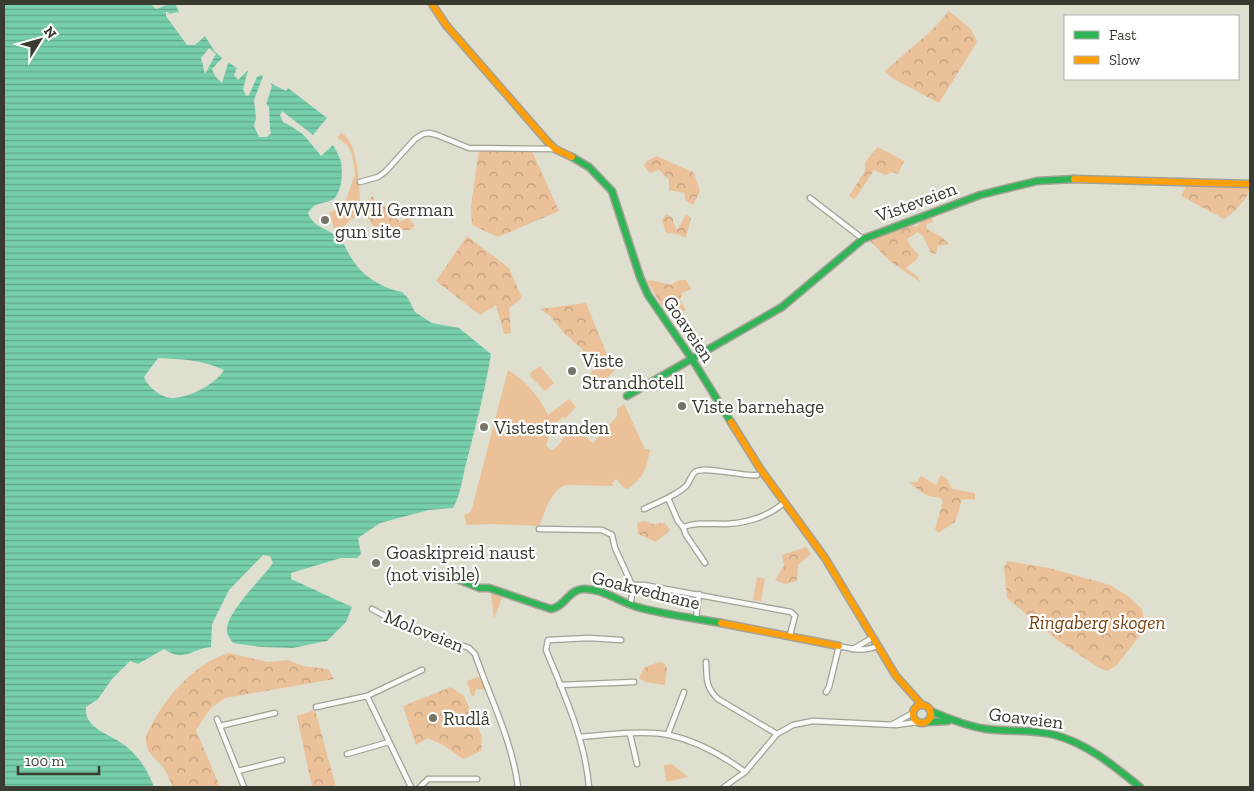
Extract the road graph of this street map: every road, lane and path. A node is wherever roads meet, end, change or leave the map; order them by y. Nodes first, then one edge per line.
1 (432, 4) edge
2 (555, 149) junction
3 (360, 182) dead end
4 (1250, 184) edge
5 (810, 198) dead end
6 (863, 239) junction
7 (692, 359) junction
8 (627, 396) dead end
9 (757, 475) dead end
10 (668, 498) junction
11 (785, 502) junction
12 (644, 509) dead end
13 (683, 526) junction
14 (539, 529) dead end
15 (705, 563) dead end
16 (457, 579) dead end
17 (632, 585) junction
18 (700, 594) junction
19 (630, 605) junction
20 (372, 609) dead end
21 (696, 618) junction
22 (790, 635) junction
23 (872, 638) junction
24 (621, 640) dead end
25 (838, 646) junction
26 (877, 646) junction
27 (852, 649) junction
28 (706, 662) dead end
29 (422, 670) dead end
30 (634, 682) dead end
31 (560, 685) junction
32 (684, 692) dead end
33 (826, 692) dead end
34 (909, 692) junction
35 (367, 696) junction
36 (922, 705) junction
37 (316, 707) dead end
38 (914, 711) junction
39 (931, 711) junction
40 (275, 714) dead end
41 (217, 719) dead end
42 (953, 721) junction
43 (918, 722) junction
44 (927, 722) junction
45 (890, 725) junction
46 (220, 726) junction
47 (630, 734) junction
48 (668, 734) junction
49 (777, 734) junction
50 (580, 737) junction
51 (389, 742) junction
52 (347, 754) dead end
53 (282, 760) dead end
54 (637, 764) dead end
55 (238, 771) junction
56 (745, 772) junction
57 (477, 780) dead end
58 (244, 787) edge
59 (411, 787) edge
60 (420, 787) edge
61 (518, 787) edge
62 (589, 787) edge
63 (724, 787) edge
64 (1140, 787) edge

1 - 2 main road, Goaveien
2 - 3 street
2 - 7 main road, Goaveien
4 - 6 main road, Visteveien
5 - 6 street
6 - 7 main road, Visteveien
7 - 8 main road, Visteveien
7 - 11 main road, Goaveien
9 - 10 street
10 - 12 street
10 - 13 street
11 - 13 street
11 - 23 main road, Goaveien
13 - 15 street
14 - 17 street
16 - 19 main road, Goakvednane
17 - 18 street
17 - 19 street
18 - 21 street
18 - 22 street
19 - 21 main road, Goakvednane
20 - 61 street, Moloveien
21 - 22 main road, Goakvednane
22 - 25 main road, Goakvednane
23 - 26 main road, Goaveien
23 - 27 street
24 - 31 street
25 - 27 street, Goakvednane
25 - 33 street
26 - 27 street, Goakvednane
26 - 34 main road, Goaveien
28 - 49 street
29 - 35 street
30 - 31 street
31 - 50 street
32 - 48 street
34 - 36 main road, Goaveien
34 - 38 main road, Goaveien
35 - 37 street
35 - 51 street
36 - 38 main road
36 - 39 main road
38 - 43 main road
38 - 45 street
39 - 42 main road, Goaveien
39 - 44 main road
40 - 46 street
41 - 46 street
42 - 44 main road, Goaveien
42 - 64 main road, Goaveien
43 - 44 main road
43 - 45 street
45 - 49 street
46 - 55 street
47 - 48 street
47 - 50 street
47 - 54 street
48 - 56 street
49 - 56 street
50 - 62 street
51 - 52 street
51 - 59 street
53 - 55 street
55 - 58 street
56 - 63 street
57 - 60 street

